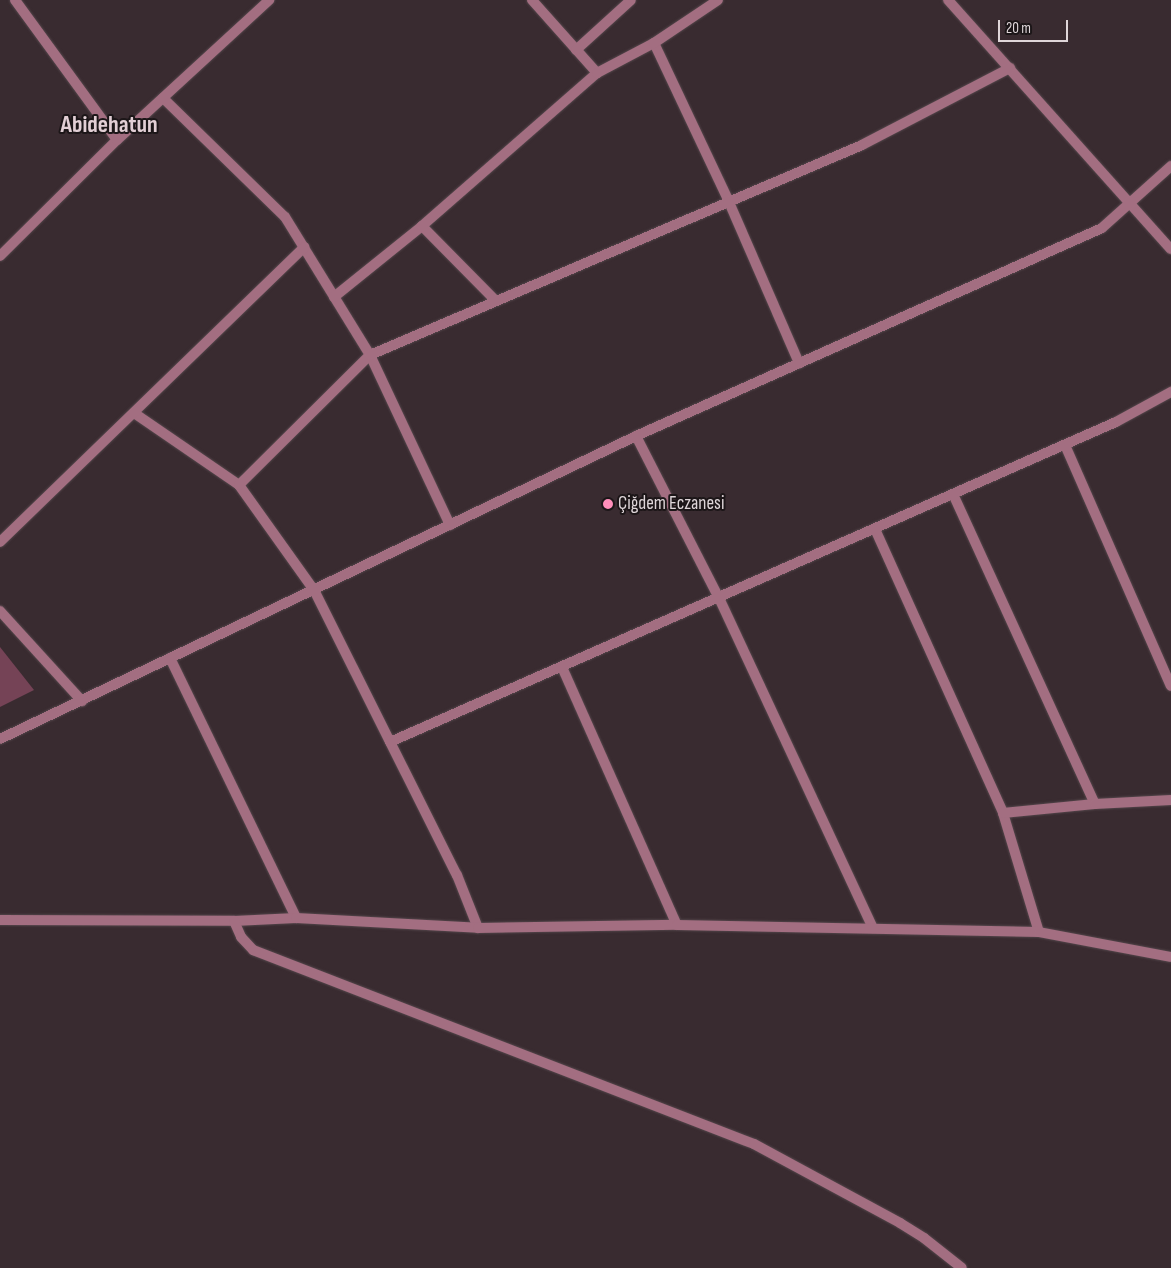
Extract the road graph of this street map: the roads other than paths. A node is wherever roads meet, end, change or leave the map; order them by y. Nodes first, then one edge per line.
1 (15, 0) edge
2 (269, 0) edge
3 (532, 0) edge
4 (631, 0) edge
5 (718, 0) edge
6 (948, 0) edge
7 (654, 43) junction
8 (576, 50) junction
9 (1010, 68) junction
10 (597, 73) junction
11 (163, 98) junction
12 (117, 140) junction
13 (1171, 166) edge
14 (729, 202) junction
15 (1130, 203) junction
16 (422, 226) junction
17 (304, 247) junction
18 (1171, 249) edge
19 (0, 256) edge
20 (334, 297) junction
21 (496, 302) junction
22 (370, 355) junction
23 (799, 363) junction
24 (1171, 392) edge
25 (134, 413) junction
26 (636, 436) junction
27 (1065, 445) junction
28 (239, 484) junction
29 (953, 494) junction
30 (450, 525) junction
31 (875, 529) junction
32 (0, 542) edge
33 (314, 590) junction
34 (719, 598) junction
35 (0, 611) edge
36 (170, 658) junction
37 (562, 667) junction
38 (1171, 686) edge
39 (82, 701) junction
40 (0, 739) edge
41 (390, 742) junction
42 (1171, 800) edge
43 (1095, 804) junction
44 (1003, 814) junction
45 (296, 918) junction
46 (0, 920) edge
47 (234, 922) junction
48 (676, 926) junction
49 (478, 928) junction
50 (873, 928) junction
51 (1039, 932) junction
52 (1171, 957) edge
53 (962, 1268) edge

1 - 12 street
2 - 11 street
3 - 8 street
4 - 8 street
5 - 7 street
6 - 9 street
7 - 10 street
7 - 14 street
8 - 10 street
9 - 14 street
9 - 15 street
10 - 16 street
11 - 12 street
11 - 17 street
12 - 19 street
13 - 15 street
14 - 21 street
14 - 23 street
15 - 18 street
15 - 23 street
16 - 20 street
16 - 21 street
17 - 20 street
17 - 25 street
20 - 22 street
21 - 22 street
22 - 28 street
22 - 30 street
23 - 26 street
24 - 27 street
25 - 28 street
25 - 32 street
26 - 30 street
26 - 34 street
27 - 29 street
27 - 38 street
28 - 33 street
29 - 31 street
29 - 43 street
30 - 33 street
31 - 34 street
31 - 44 street
33 - 36 street
33 - 41 street
34 - 37 street
34 - 50 street
35 - 39 street
36 - 39 street
36 - 45 street
37 - 41 street
37 - 48 street
39 - 40 street
41 - 49 street
42 - 43 street
43 - 44 street
44 - 51 street
45 - 47 street
45 - 49 street
46 - 47 street
47 - 53 street
48 - 49 street
48 - 50 street
50 - 51 street
51 - 52 street

